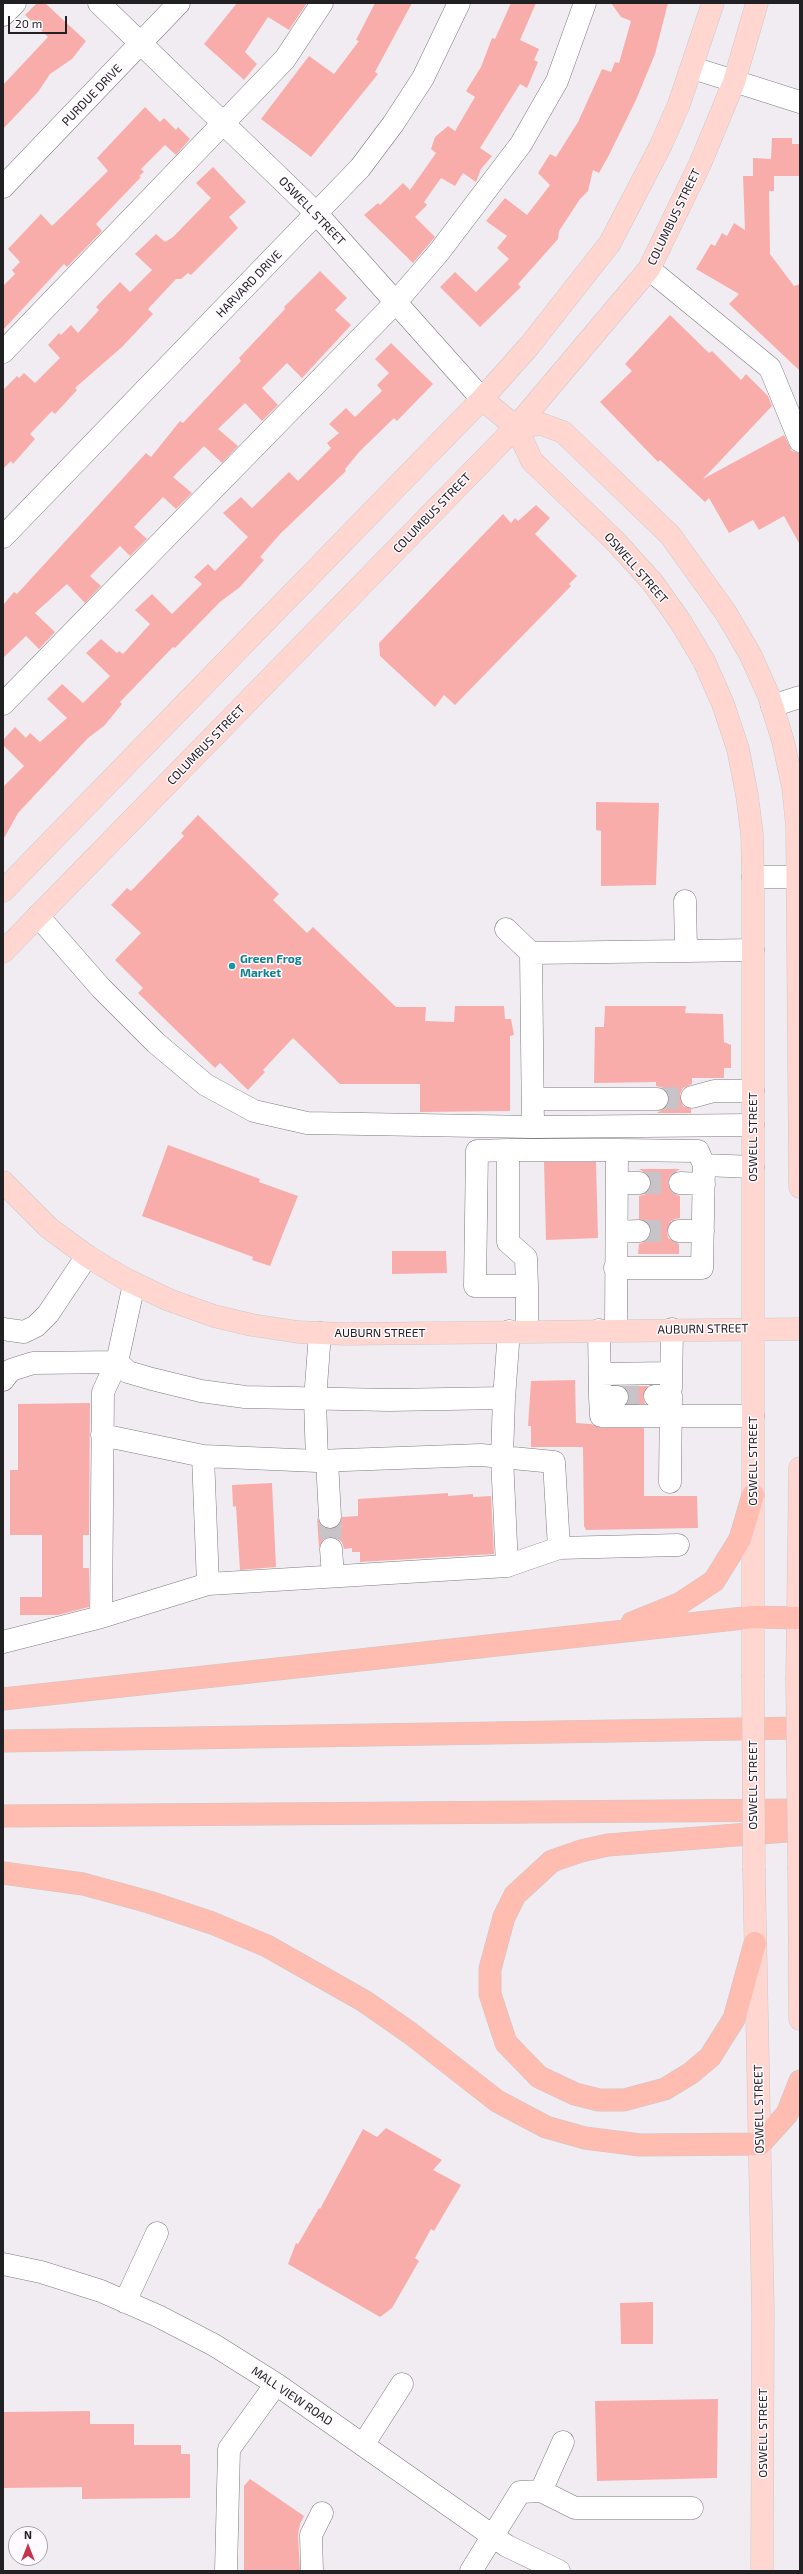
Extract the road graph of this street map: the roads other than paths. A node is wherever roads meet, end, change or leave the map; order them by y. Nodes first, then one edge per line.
1 (15, 3) edge
2 (99, 3) edge
3 (179, 3) edge
4 (322, 3) edge
5 (459, 3) edge
6 (585, 3) edge
7 (713, 3) edge
8 (757, 3) edge
9 (3, 15) edge
10 (142, 44) junction
11 (693, 68) junction
12 (734, 82) junction
13 (800, 102) edge
14 (224, 122) junction
15 (3, 187) edge
16 (317, 214) junction
17 (649, 269) junction
18 (396, 302) junction
19 (3, 352) edge
20 (482, 399) junction
21 (516, 428) junction
22 (800, 442) edge
23 (3, 537) edge
24 (800, 697) edge
25 (3, 704) edge
26 (772, 706) junction
27 (753, 877) junction
28 (799, 878) edge
29 (3, 891) edge
30 (685, 901) dead end
31 (38, 916) junction
32 (506, 929) dead end
33 (753, 950) junction
34 (686, 951) junction
35 (3, 952) edge
36 (531, 953) junction
37 (753, 1091) junction
38 (692, 1098) tunnel mouth
39 (533, 1099) junction
40 (657, 1099) tunnel mouth
41 (753, 1125) junction
42 (533, 1126) junction
43 (508, 1150) junction
44 (617, 1150) junction
45 (753, 1167) junction
46 (704, 1174) junction
47 (3, 1182) edge
48 (617, 1183) junction
49 (639, 1183) tunnel mouth
50 (680, 1183) tunnel mouth
51 (800, 1184) edge
52 (800, 1187) edge
53 (679, 1231) tunnel mouth
54 (703, 1231) junction
55 (617, 1232) junction
56 (639, 1232) tunnel mouth
57 (87, 1256) junction
58 (615, 1268) junction
59 (134, 1284) junction
60 (527, 1286) junction
61 (753, 1328) junction
62 (672, 1329) junction
63 (608, 1330) junction
64 (800, 1330) edge
65 (518, 1332) junction
66 (5, 1333) edge
67 (320, 1333) junction
68 (117, 1362) junction
69 (671, 1373) junction
70 (600, 1374) junction
71 (7, 1375) edge
72 (504, 1398) junction
73 (316, 1400) junction
74 (666, 1402) junction
75 (753, 1416) junction
76 (102, 1435) junction
77 (203, 1456) junction
78 (502, 1457) junction
79 (322, 1461) junction
80 (800, 1468) edge
81 (670, 1482) dead end
82 (753, 1495) junction
83 (330, 1517) tunnel mouth
84 (678, 1545) dead end
85 (559, 1548) junction
86 (331, 1549) tunnel mouth
87 (507, 1566) junction
88 (333, 1576) junction
89 (208, 1584) junction
90 (101, 1617) junction
91 (753, 1617) junction
92 (799, 1618) edge
93 (607, 1634) junction
94 (3, 1642) edge
95 (3, 1699) edge
96 (800, 1728) edge
97 (3, 1741) edge
98 (800, 1810) edge
99 (3, 1816) edge
100 (800, 1830) edge
101 (3, 1873) edge
102 (755, 1943) junction
103 (800, 2020) edge
104 (800, 2081) edge
105 (760, 2144) junction
106 (156, 2233) dead end
107 (3, 2264) edge
108 (126, 2302) junction
109 (276, 2384) junction
110 (402, 2384) dead end
111 (563, 2442) dead end
112 (363, 2445) junction
113 (541, 2491) junction
114 (692, 2508) dead end
115 (322, 2513) dead end
116 (492, 2536) junction
117 (226, 2571) edge
118 (312, 2571) edge
119 (471, 2571) edge
120 (559, 2571) edge
121 (762, 2571) edge

1 - 9 street
2 - 10 street, OSWELL STREET
3 - 10 street, PURDUE DRIVE
4 - 14 street
5 - 16 street, HARVARD DRIVE
6 - 18 street
7 - 11 main road
8 - 12 main road, COLUMBUS STREET
10 - 14 street, OSWELL STREET
10 - 15 street, PURDUE DRIVE
11 - 12 street
11 - 20 main road
12 - 13 street
12 - 17 main road, COLUMBUS STREET
14 - 16 street, OSWELL STREET
14 - 19 street
16 - 18 street, OSWELL STREET
16 - 23 street, HARVARD DRIVE
17 - 21 main road, COLUMBUS STREET
17 - 22 street
18 - 20 street, OSWELL STREET
18 - 25 street
20 - 21 main road, OSWELL STREET
20 - 29 main road
21 - 26 main road
21 - 27 main road, OSWELL STREET
21 - 31 main road, COLUMBUS STREET
24 - 26 street
26 - 28 main road
27 - 28 street
27 - 33 main road, OSWELL STREET
28 - 51 main road
30 - 34 street
31 - 35 main road, COLUMBUS STREET
31 - 42 street
32 - 36 street
33 - 34 street
33 - 37 main road, OSWELL STREET
34 - 36 street
36 - 39 street
37 - 38 street
37 - 41 main road, OSWELL STREET
39 - 40 street
39 - 42 street
41 - 42 street
41 - 45 main road, OSWELL STREET
43 - 44 street
43 - 60 street
43 - 60 street
44 - 46 street
44 - 48 street
45 - 46 street
45 - 61 main road, OSWELL STREET
46 - 50 street
46 - 54 street
47 - 57 main road, AUBURN STREET
48 - 49 street
48 - 55 street
51 - 52 main road
53 - 54 street
54 - 58 street
55 - 56 street
55 - 58 street
57 - 59 main road, AUBURN STREET
57 - 66 street
58 - 63 street
59 - 67 main road, AUBURN STREET
59 - 68 street
60 - 65 street
61 - 62 main road, AUBURN STREET
61 - 64 main road, AUBURN STREET
61 - 75 main road, OSWELL STREET
62 - 63 main road, AUBURN STREET
62 - 69 street
63 - 65 main road, AUBURN STREET
63 - 70 street
65 - 67 main road, AUBURN STREET
65 - 72 street
67 - 73 street
68 - 71 street
68 - 73 street
68 - 76 street
69 - 70 street
69 - 74 street
70 - 74 street
72 - 73 street
72 - 78 street
73 - 79 street
74 - 75 street
74 - 81 street
75 - 82 main road, OSWELL STREET
76 - 77 street
76 - 90 street
77 - 79 street
77 - 89 street
78 - 79 street
78 - 85 street
78 - 87 street
79 - 83 street
80 - 92 main road
82 - 91 main road, OSWELL STREET
82 - 93 highway
84 - 85 street
85 - 87 street
86 - 88 street
87 - 88 street
88 - 89 street
89 - 90 street
90 - 94 street
91 - 92 highway
91 - 93 highway
91 - 102 main road, OSWELL STREET, bridge
92 - 103 main road, bridge
93 - 95 highway
96 - 97 highway
98 - 99 highway
100 - 102 highway
101 - 105 highway
102 - 105 main road, OSWELL STREET
104 - 105 highway
105 - 121 main road, OSWELL STREET
106 - 108 street
107 - 108 street, MALL VIEW ROAD
108 - 109 street, MALL VIEW ROAD
109 - 112 street, MALL VIEW ROAD
109 - 117 street
110 - 112 street
111 - 113 street
112 - 116 street, MALL VIEW ROAD
113 - 114 street
113 - 116 street
115 - 118 street
116 - 119 street
116 - 120 street, MALL VIEW ROAD

